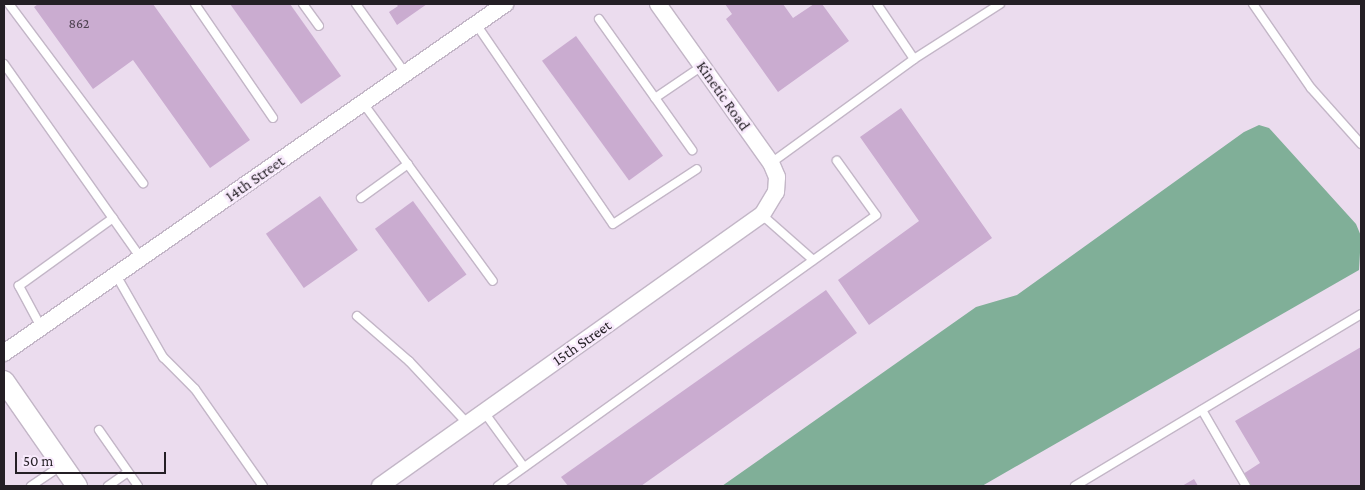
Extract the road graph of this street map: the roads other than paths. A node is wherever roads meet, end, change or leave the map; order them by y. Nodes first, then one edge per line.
1 (10, 4) edge
2 (195, 4) edge
3 (303, 4) edge
4 (356, 4) edge
5 (505, 4) edge
6 (658, 4) edge
7 (877, 4) edge
8 (1000, 4) edge
9 (1252, 4) edge
10 (599, 19) dead end
11 (476, 24) junction
12 (319, 26) dead end
13 (914, 59) junction
14 (4, 64) edge
15 (702, 66) junction
16 (405, 73) junction
17 (655, 98) junction
18 (363, 103) junction
19 (273, 118) dead end
20 (1361, 144) edge
21 (692, 150) dead end
22 (837, 161) dead end
23 (770, 163) junction
24 (408, 164) junction
25 (697, 169) dead end
26 (143, 183) dead end
27 (776, 192) joint
28 (361, 198) dead end
29 (762, 214) junction
30 (113, 218) junction
31 (141, 258) junction
32 (813, 260) junction
33 (116, 275) junction
34 (493, 281) dead end
35 (1361, 314) edge
36 (357, 316) dead end
37 (41, 327) junction
38 (4, 353) edge
39 (4, 381) edge
40 (1202, 410) junction
41 (484, 412) junction
42 (468, 424) junction
43 (99, 430) dead end
44 (62, 465) junction
45 (524, 467) junction
46 (128, 472) junction
47 (31, 486) edge
48 (77, 486) edge
49 (108, 486) edge
50 (138, 486) edge
51 (263, 486) edge
52 (380, 486) edge
53 (498, 486) edge
54 (1075, 486) edge
55 (1246, 486) edge

1 - 26 lane
2 - 19 lane
3 - 12 lane
4 - 16 lane
5 - 11 street, 14th Street
6 - 15 street, Kinetic Road
7 - 13 lane
8 - 13 lane
9 - 20 lane
10 - 17 lane
11 - 16 street, 14th Street
11 - 25 lane
13 - 23 lane
14 - 30 lane
15 - 17 lane
15 - 23 street, Kinetic Road
16 - 18 street, 14th Street
17 - 21 lane
18 - 24 lane
18 - 31 street, 14th Street
22 - 32 lane
23 - 27 street, Kinetic Road
24 - 28 lane
24 - 34 lane
27 - 29 street, 15th Street
29 - 32 lane
29 - 41 street, 15th Street
30 - 31 lane
30 - 37 lane
31 - 33 street, 14th Street
32 - 45 lane
33 - 37 street, 14th Street
33 - 51 lane
35 - 40 lane
36 - 42 lane
37 - 38 street, 14th Street
39 - 44 street
40 - 54 lane
40 - 55 lane
41 - 42 street, 15th Street
41 - 45 lane
42 - 52 street, 15th Street
43 - 46 lane
44 - 47 lane
44 - 48 street
45 - 53 lane
46 - 49 lane
46 - 50 lane

